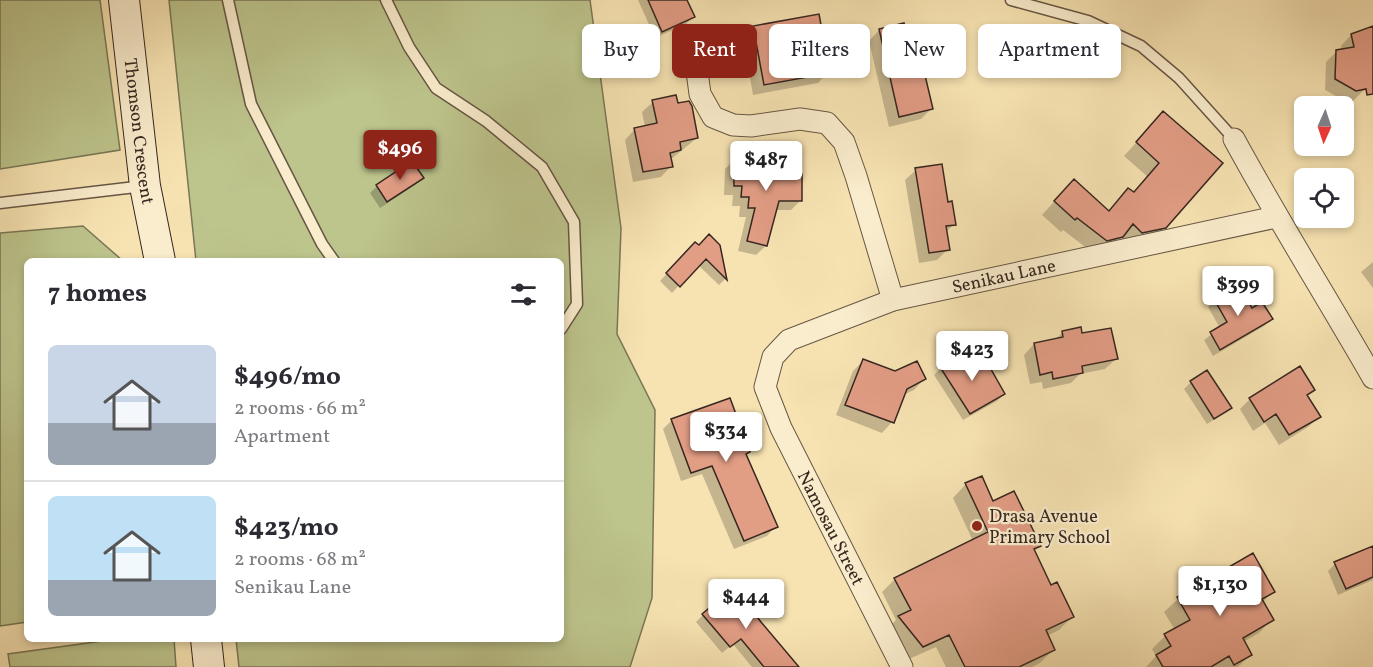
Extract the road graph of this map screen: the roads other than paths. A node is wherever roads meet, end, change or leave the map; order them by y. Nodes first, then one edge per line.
1 (124, 0) edge
2 (228, 0) edge
3 (386, 0) edge
4 (1011, 0) edge
5 (698, 78) edge
6 (1234, 139) joint
7 (145, 186) junction
8 (0, 203) edge
9 (1276, 217) junction
10 (159, 258) edge
11 (332, 258) edge
12 (893, 300) junction
13 (564, 324) edge
14 (1373, 378) edge
15 (765, 387) joint
16 (207, 642) edge
17 (208, 667) edge
18 (902, 667) edge

1 - 7 main road, Thomson Crescent
2 - 11 lane
3 - 13 lane
4 - 6 lane
5 - 12 street
6 - 9 street
7 - 8 lane
7 - 10 main road, Thomson Crescent
9 - 12 street, Senikau Lane
9 - 14 street
12 - 15 street, Senikau Lane
15 - 18 street, Namosau Street
16 - 17 main road

